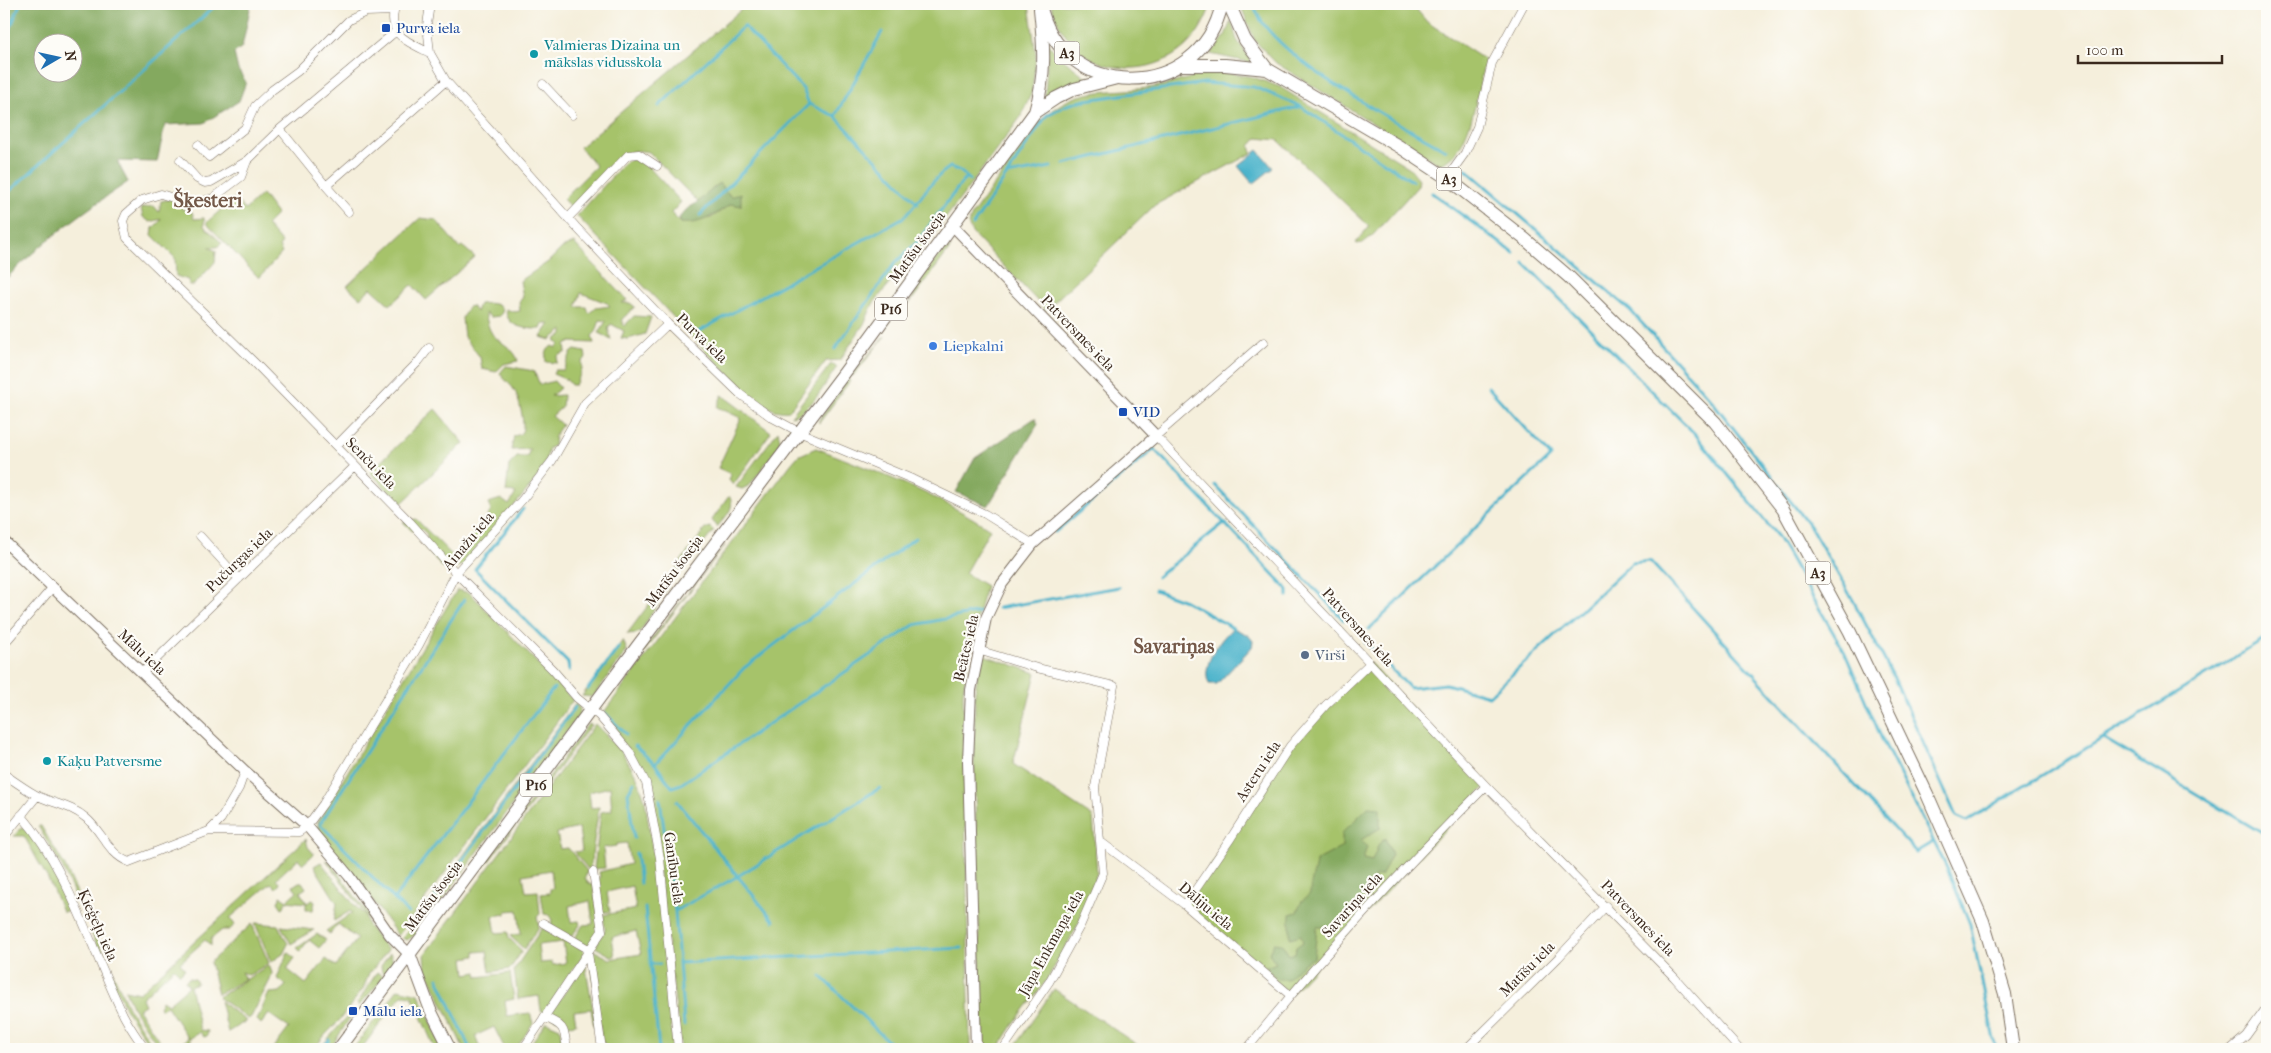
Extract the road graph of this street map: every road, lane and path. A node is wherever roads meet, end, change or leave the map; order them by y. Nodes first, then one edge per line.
1 (430, 4) edge
2 (1040, 4) edge
3 (1222, 4) edge
4 (1229, 4) edge
5 (1524, 4) edge
6 (394, 7) edge
7 (395, 32) junction
8 (430, 53) junction
9 (1181, 65) junction
10 (1267, 69) junction
11 (1116, 78) junction
12 (446, 81) junction
13 (543, 84) dead end
14 (1036, 112) junction
15 (572, 115) dead end
16 (280, 129) junction
17 (198, 145) dead end
18 (180, 160) dead end
19 (247, 161) junction
20 (657, 166) dead end
21 (1447, 178) junction
22 (326, 186) junction
23 (349, 212) dead end
24 (568, 218) junction
25 (952, 226) junction
26 (668, 324) junction
27 (1264, 342) dead end
28 (429, 348) dead end
29 (799, 432) junction
30 (1156, 436) junction
31 (336, 446) junction
32 (355, 466) junction
33 (200, 536) dead end
34 (4, 541) edge
35 (1033, 544) junction
36 (456, 573) junction
37 (239, 579) junction
38 (52, 588) junction
39 (4, 644) edge
40 (978, 650) junction
41 (1370, 663) junction
42 (142, 673) junction
43 (591, 711) junction
44 (245, 771) junction
45 (4, 774) edge
46 (1486, 786) junction
47 (37, 796) junction
48 (21, 815) junction
49 (307, 826) junction
50 (209, 831) junction
51 (4, 837) edge
52 (1101, 842) junction
53 (593, 872) dead end
54 (1185, 905) junction
55 (1606, 906) junction
56 (543, 923) dead end
57 (589, 952) junction
58 (410, 955) junction
59 (1290, 995) junction
60 (2267, 1007) edge
61 (544, 1017) junction
62 (146, 1049) edge
63 (339, 1049) edge
64 (450, 1049) edge
65 (523, 1049) edge
66 (567, 1049) edge
67 (602, 1049) edge
68 (678, 1049) edge
69 (976, 1049) edge
70 (1004, 1049) edge
71 (1247, 1049) edge
72 (1466, 1049) edge
73 (1739, 1049) edge
74 (2013, 1049) edge
75 (2231, 1049) edge

1 - 8 street, Purva iela
2 - 11 main road, A3
2 - 14 main road, Matīšu šoseja / P16
3 - 9 main road, A3
4 - 10 main road, A3
5 - 21 street
6 - 7 street
6 - 17 street
7 - 8 street
7 - 16 street
8 - 12 street, Purva iela
9 - 10 main road, A3
9 - 11 main road, A3
10 - 21 main road, A3
11 - 14 main road, Matīšu šoseja / P16
12 - 22 street
12 - 24 street, Purva iela
13 - 15 street
14 - 25 main road, Matīšu šoseja / P16
16 - 19 street
16 - 22 street
18 - 19 street
19 - 31 street, Senču iela
20 - 24 street
21 - 74 main road, A3
22 - 23 street
24 - 26 street, Purva iela
25 - 29 main road, Matīšu šoseja / P16
25 - 30 street, Patversmes iela
26 - 29 street, Purva iela
26 - 36 street, Ainažu iela
27 - 30 street, Beātes iela
28 - 31 street
29 - 35 street, Purva iela
29 - 43 main road, Matīšu šoseja / P16
30 - 35 street, Beātes iela
30 - 41 street, Patversmes iela
31 - 32 street, Senču iela
32 - 36 street, Senču iela
32 - 37 street, Pučurgas iela
33 - 37 street
34 - 38 street, Mālu iela
35 - 40 street, Beātes iela
36 - 43 street, Senču iela
36 - 49 street, Ainažu iela
37 - 42 street, Pučurgas iela
38 - 39 street
38 - 42 street, Mālu iela
40 - 52 street, Jāņa Enkmaņa iela
40 - 69 street, Beātes iela
41 - 46 street, Patversmes iela
41 - 54 street, Asteru iela
42 - 44 street, Mālu iela
43 - 58 main road, Matīšu šoseja / P16
43 - 68 street, Ganību iela
44 - 49 street, Mālu iela
44 - 50 street
45 - 47 street
46 - 55 street, Patversmes iela
46 - 59 street, Savariņa iela
47 - 48 street
47 - 50 street
48 - 51 street
48 - 62 street, Ķieģeļu iela
49 - 50 street
49 - 58 street, Mālu iela
52 - 54 street, Dāliju iela
52 - 70 street, Jāņa Enkmaņa iela
53 - 57 street
54 - 59 street, Dāliju iela
55 - 72 street, Matīšu iela
55 - 73 street, Patversmes iela
56 - 57 street
57 - 61 street
57 - 67 street
58 - 63 main road, Matīšu šoseja / P16
58 - 64 main road, Mālu iela
59 - 71 street, Savariņa iela
60 - 75 street
61 - 65 street
61 - 66 street

